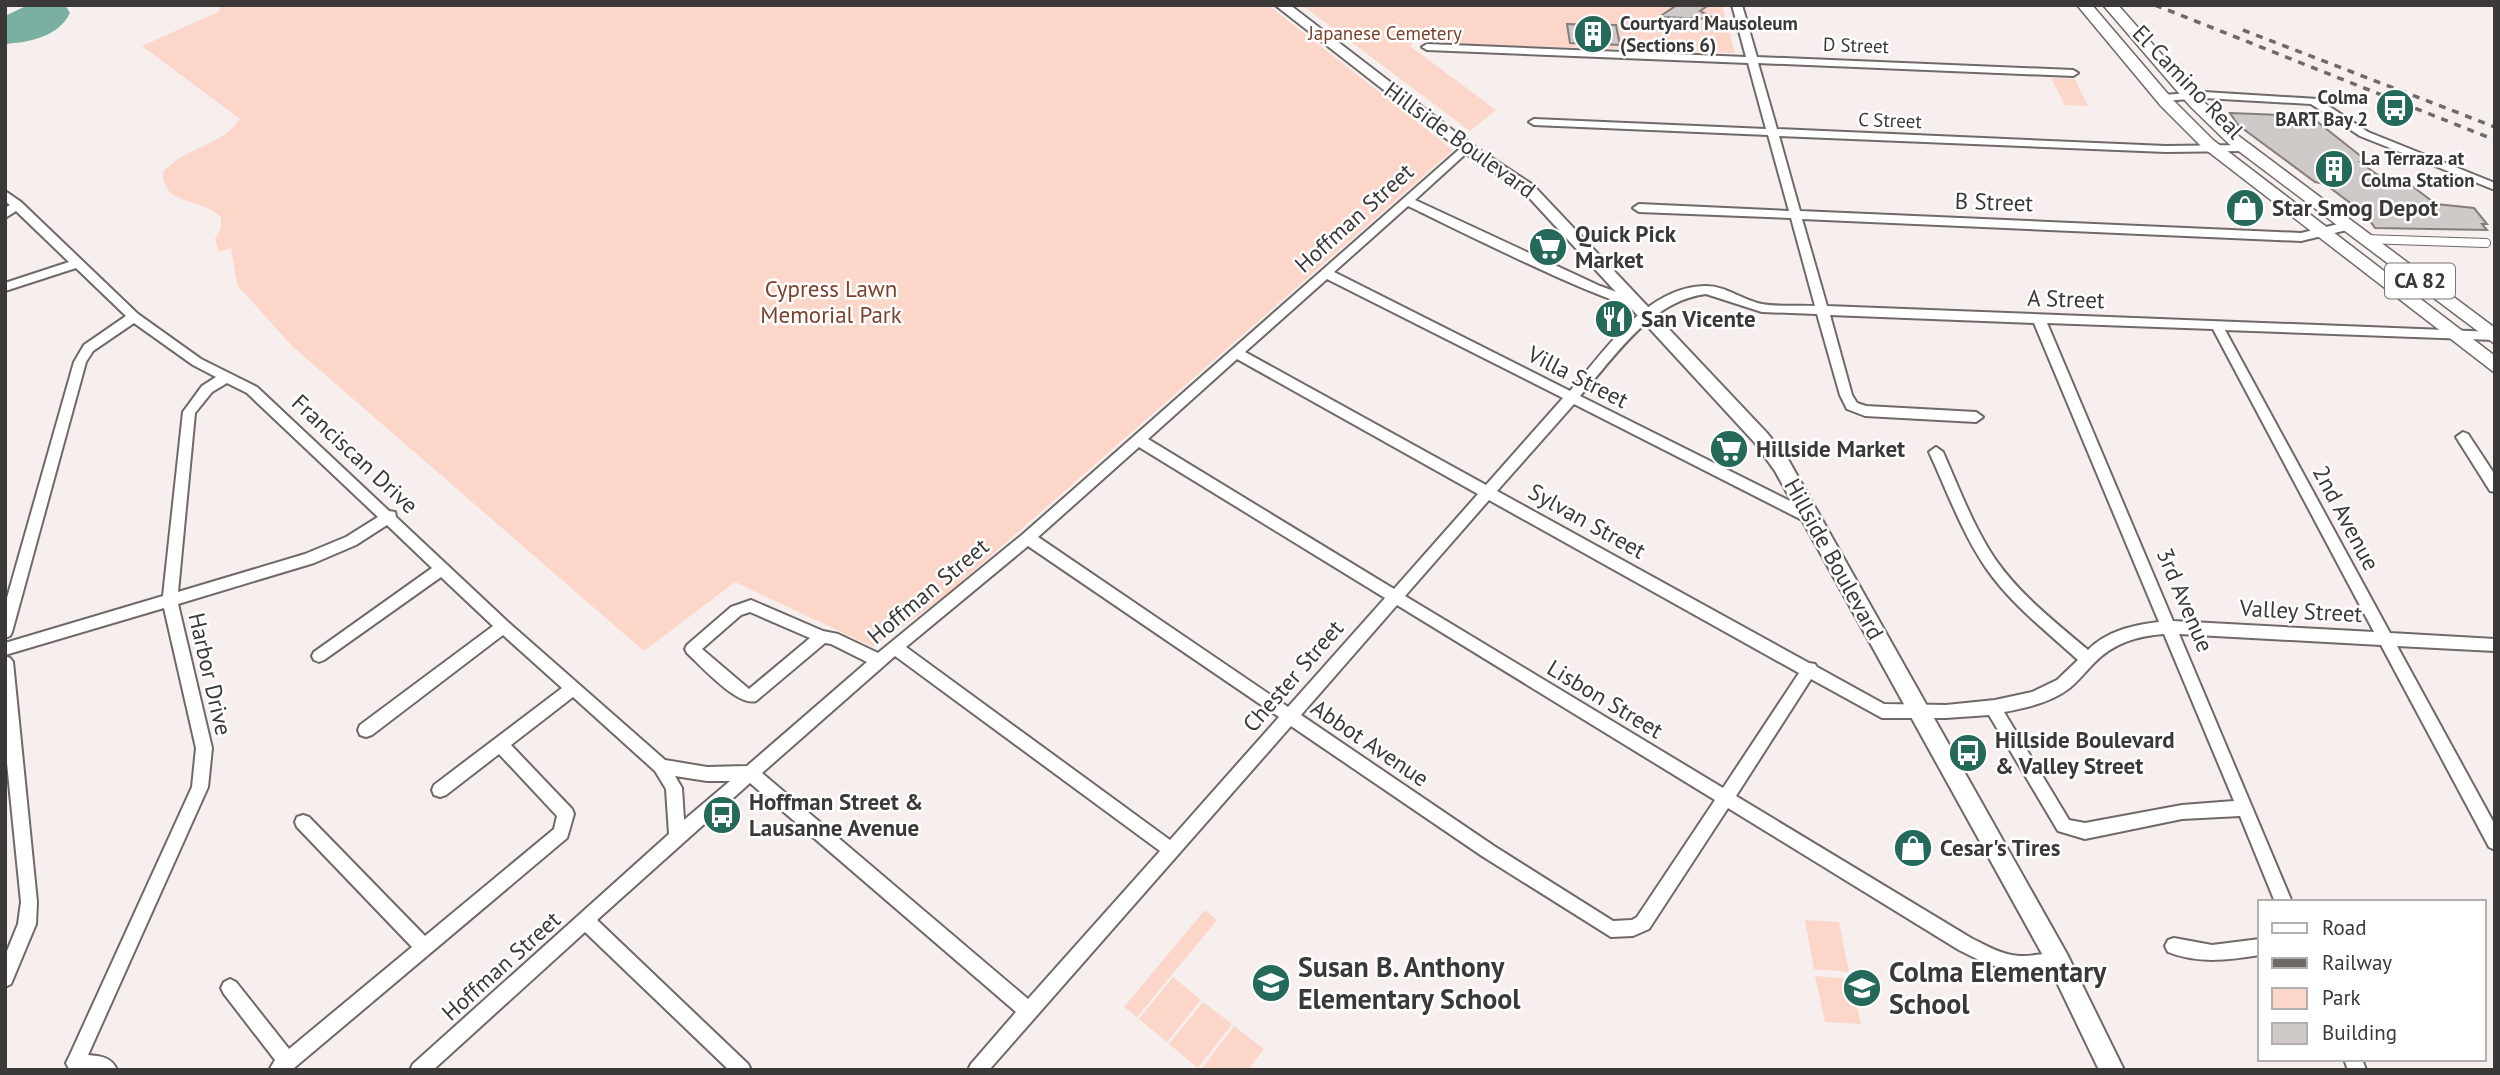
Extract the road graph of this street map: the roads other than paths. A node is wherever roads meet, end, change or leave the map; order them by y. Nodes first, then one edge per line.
1 (1281, 5) edge
2 (1737, 5) edge
3 (2084, 5) edge
4 (2110, 5) edge
5 (1427, 47) dead end
6 (1752, 59) junction
7 (2074, 73) dead end
8 (2190, 96) junction
9 (2163, 98) junction
10 (2330, 112) junction
11 (1534, 122) dead end
12 (1773, 132) junction
13 (1466, 148) junction
14 (2244, 148) junction
15 (2215, 149) junction
16 (2495, 187) edge
17 (5, 194) edge
18 (2495, 194) edge
19 (1407, 201) junction
20 (18, 205) junction
21 (1639, 208) dead end
22 (5, 214) edge
23 (1796, 215) junction
24 (2347, 226) junction
25 (2321, 232) junction
26 (2364, 239) junction
27 (2486, 243) dead end
28 (75, 264) junction
29 (1326, 273) junction
30 (5, 287) edge
31 (1641, 309) junction
32 (1822, 311) junction
33 (134, 317) junction
34 (2039, 319) junction
35 (2217, 326) junction
36 (2455, 335) junction
37 (2494, 337) edge
38 (1236, 353) junction
39 (2495, 366) edge
40 (228, 376) junction
41 (1572, 397) junction
42 (1976, 416) dead end
43 (2463, 438) dead end
44 (1138, 440) junction
45 (1936, 452) dead end
46 (2495, 487) edge
47 (1488, 492) junction
48 (390, 516) junction
49 (1811, 518) junction
50 (1028, 538) junction
51 (443, 568) junction
52 (1395, 597) junction
53 (170, 600) junction
54 (503, 626) junction
55 (2170, 627) junction
56 (5, 632) edge
57 (822, 637) junction
58 (2385, 639) junction
59 (2495, 645) edge
60 (895, 647) junction
61 (5, 649) edge
62 (319, 656) dead end
63 (2088, 659) junction
64 (879, 661) junction
65 (5, 662) edge
66 (1810, 668) junction
67 (573, 688) junction
68 (1992, 706) junction
69 (1920, 713) junction
70 (1290, 716) junction
71 (366, 730) dead end
72 (500, 745) junction
73 (661, 766) junction
74 (750, 773) junction
75 (440, 790) dead end
76 (1726, 799) junction
77 (2245, 808) junction
78 (303, 822) dead end
79 (677, 837) junction
80 (2495, 842) edge
81 (1171, 850) junction
82 (2283, 900) edge
83 (586, 921) junction
84 (2174, 946) dead end
85 (424, 947) junction
86 (2258, 947) edge
87 (2059, 962) junction
88 (5, 978) edge
89 (230, 988) dead end
90 (1029, 1011) junction
91 (283, 1066) edge
92 (73, 1067) edge
93 (108, 1070) edge
94 (419, 1070) edge
95 (742, 1070) edge
96 (977, 1070) edge
97 (2112, 1070) edge

1 - 13 main road, Hillside Boulevard
2 - 6 street
3 - 9 main road, El Camino Real / CA 82
4 - 8 main road, El Camino Real / CA 82
5 - 6 street, D Street
6 - 7 street, D Street
6 - 12 street
8 - 9 street
8 - 10 street
8 - 14 main road, El Camino Real / CA 82
9 - 15 main road, El Camino Real / CA 82
10 - 16 street
10 - 18 street
11 - 12 street, C Street
12 - 15 street, C Street
12 - 23 street
13 - 19 street, Hoffman Street
13 - 31 main road, Hillside Boulevard
14 - 15 street, C Street
14 - 24 main road, El Camino Real / CA 82
15 - 25 main road, El Camino Real / CA 82
17 - 20 street, Franciscan Drive
19 - 29 street, Hoffman Street
19 - 31 street
20 - 22 street
20 - 28 street, Franciscan Drive
21 - 23 street, B Street
23 - 25 street, B Street
23 - 32 street
24 - 25 street, B Street
24 - 26 main road, El Camino Real / CA 82
25 - 36 main road, El Camino Real / CA 82
26 - 27 street
26 - 37 main road, El Camino Real / CA 82
28 - 30 street
28 - 33 street, Franciscan Drive
29 - 38 street, Hoffman Street
29 - 41 street, Villa Street
31 - 32 street, A Street
31 - 41 street, Chester Street
31 - 49 main road, Hillside Boulevard
32 - 34 street, A Street
32 - 42 street
33 - 40 street, Franciscan Drive
33 - 56 street
34 - 35 street, A Street
34 - 55 street, 3rd Avenue
35 - 36 street, A Street
35 - 58 street, 2nd Avenue
36 - 37 street, A Street
36 - 39 main road, El Camino Real / CA 82
38 - 44 street, Hoffman Street
38 - 47 street, Sylvan Street
40 - 48 street, Franciscan Drive
40 - 53 street, Harbor Drive
41 - 47 street, Chester Street
41 - 49 street, Villa Street
43 - 46 street
44 - 50 street, Hoffman Street
44 - 52 street, Lisbon Street
45 - 63 street
47 - 52 street, Chester Street
47 - 66 street, Sylvan Street
48 - 51 street, Franciscan Drive
48 - 53 street
49 - 69 main road, Hillside Boulevard
50 - 60 street, Hoffman Street
50 - 70 street, Abbot Avenue
51 - 54 street, Franciscan Drive
51 - 62 street
52 - 70 street, Chester Street
52 - 76 street, Lisbon Street
53 - 61 street
53 - 92 street, Harbor Drive
54 - 67 street, Franciscan Drive
54 - 71 street
55 - 58 street, Valley Street
55 - 63 street, Valley Street
55 - 77 street, 3rd Avenue
57 - 57 street
57 - 64 street
58 - 59 street, Valley Street
58 - 80 street, 2nd Avenue
60 - 64 street, Hoffman Street
60 - 81 street
63 - 68 street, Valley Street
64 - 74 street, Hoffman Street
65 - 88 street
66 - 69 street, Sylvan Street
66 - 76 street
67 - 72 street
67 - 73 street, Franciscan Drive
68 - 69 street, Valley Street
68 - 77 street
69 - 87 main road, Hillside Boulevard
70 - 76 street, Abbot Avenue
70 - 81 street, Chester Street
72 - 75 street
72 - 85 street
73 - 74 street
73 - 79 street, Franciscan Drive
74 - 79 street, Hoffman Street
74 - 90 street
76 - 87 street, Lisbon Street
77 - 82 street, 3rd Avenue
78 - 85 street
79 - 83 street, Hoffman Street
81 - 90 street, Chester Street
83 - 94 street, Hoffman Street
83 - 95 street
84 - 86 street
85 - 91 street
87 - 97 main road, Hillside Boulevard
89 - 91 street
90 - 96 street, Chester Street
92 - 93 street, Harbor Drive

